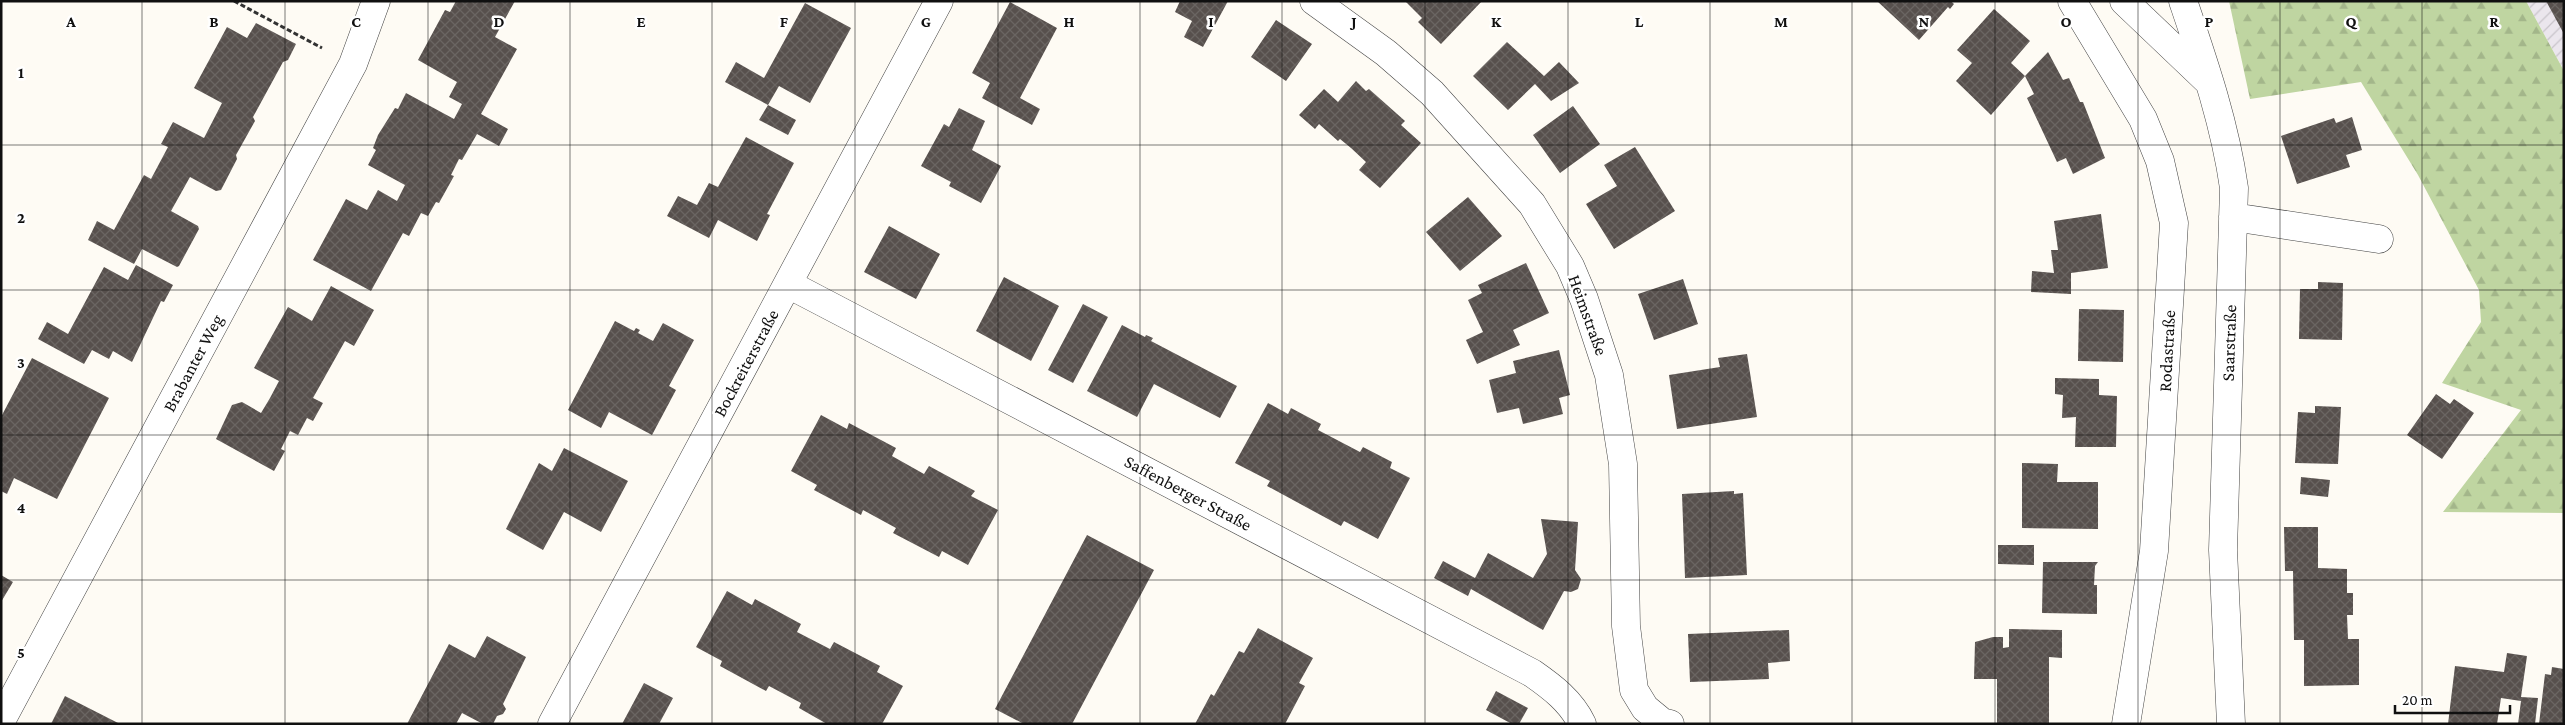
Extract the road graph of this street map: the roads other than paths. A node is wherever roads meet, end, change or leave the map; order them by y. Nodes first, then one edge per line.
1 (376, 1) edge
2 (940, 1) edge
3 (1314, 1) edge
4 (2072, 1) edge
5 (2124, 1) edge
6 (2183, 1) edge
7 (2210, 83) junction
8 (2233, 217) junction
9 (2379, 239) dead end
10 (788, 284) junction
11 (1580, 720) edge
12 (1, 721) edge
13 (1666, 723) edge
14 (552, 724) edge
15 (2126, 724) edge
16 (2231, 724) edge

1 - 12 street, Brabanter Weg
2 - 10 street, Bockreiterstraße
3 - 13 street, Heimstraße
4 - 15 street, Rodastraße
5 - 7 street
6 - 7 street, Saarstraße
7 - 8 street, Saarstraße
8 - 9 street
8 - 16 street, Saarstraße
10 - 11 street, Saffenberger Straße
10 - 14 street, Bockreiterstraße

